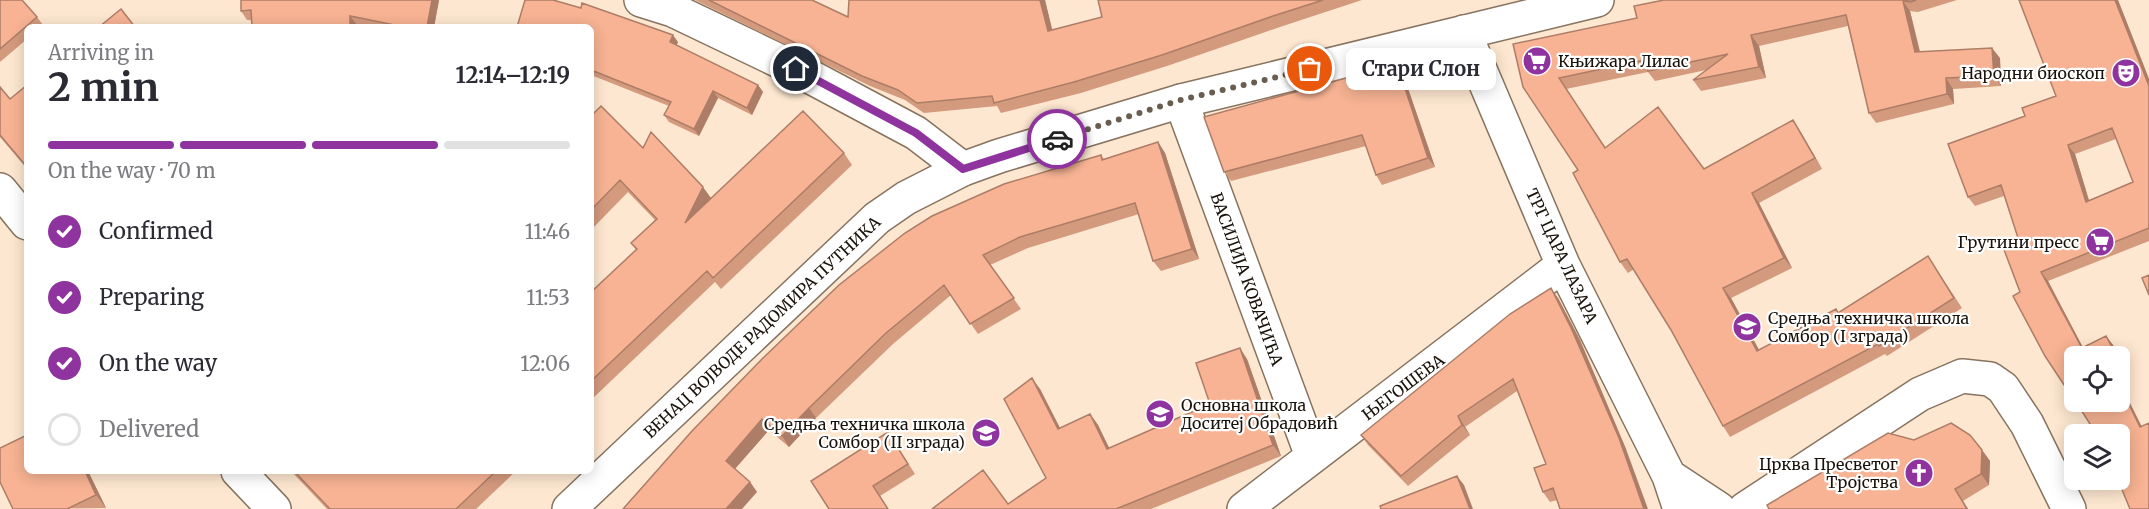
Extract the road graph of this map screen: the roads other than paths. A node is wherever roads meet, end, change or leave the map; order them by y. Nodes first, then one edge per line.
1 (641, 0) edge
2 (1596, 0) edge
3 (674, 5) edge
4 (1464, 32) junction
5 (1181, 100) junction
6 (963, 169) junction
7 (0, 190) edge
8 (24, 219) edge
9 (1563, 265) junction
10 (1312, 456) junction
11 (241, 474) edge
12 (1669, 476) junction
13 (274, 509) edge
14 (569, 509) edge
15 (1244, 509) edge
16 (1680, 509) edge
17 (1719, 509) edge
18 (1745, 509) edge
19 (2069, 509) edge

1 - 3 street
2 - 4 street, ВЕНАЦ ВОЈВОДЕ РАДОМИРА ПУТНИКА
3 - 6 street
4 - 5 street, ВЕНАЦ ВОЈВОДЕ РАДОМИРА ПУТНИКА
4 - 9 street, ТРГ ЦАРА ЛАЗАРА
5 - 6 street, ВЕНАЦ ВОЈВОДЕ РАДОМИРА ПУТНИКА
5 - 10 street, ВАСИЛИЈА КОВАЧИЋА
6 - 14 street, ВЕНАЦ ВОЈВОДЕ РАДОМИРА ПУТНИКА
7 - 8 street
9 - 10 street, ЊЕГОШЕВА
9 - 12 street, ТРГ ЦАРА ЛАЗАРА
10 - 15 street, ЊЕГОШЕВА
11 - 13 street
12 - 16 street, ТРГ ЦАРА ЛАЗАРА
12 - 17 street, ТРГ ЦАРА ЛАЗАРА
18 - 19 street

